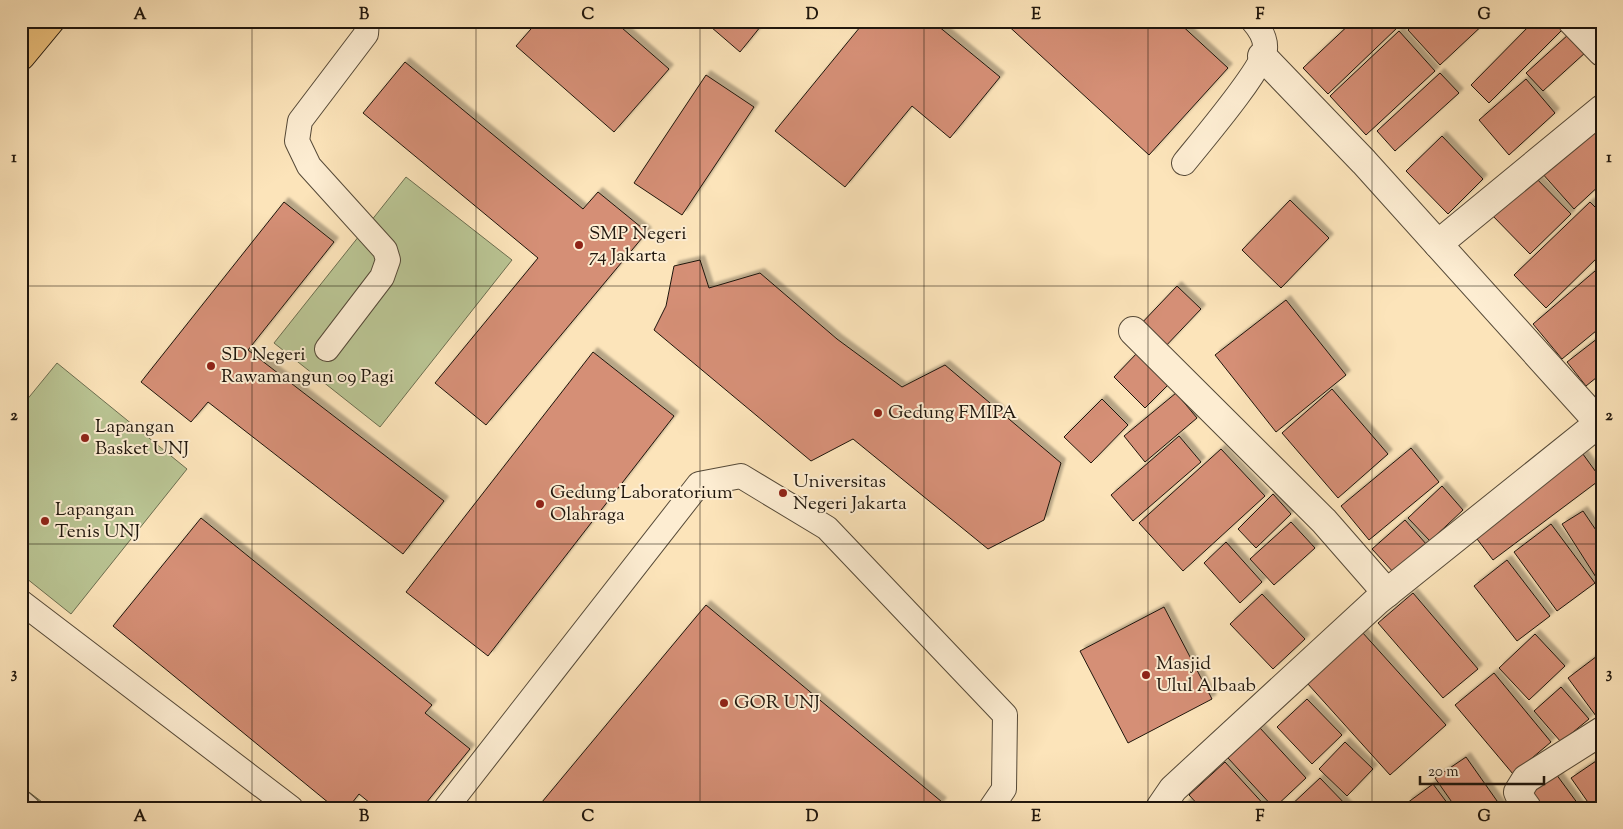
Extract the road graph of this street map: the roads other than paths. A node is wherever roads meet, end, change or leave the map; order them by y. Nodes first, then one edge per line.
1 (50, 21) edge
2 (367, 21) edge
3 (1253, 21) edge
4 (1572, 21) edge
5 (1602, 52) edge
6 (21, 56) edge
7 (1262, 56) junction
8 (1602, 109) edge
9 (1184, 163) dead end
10 (1438, 244) junction
11 (1134, 331) dead end
12 (327, 349) dead end
13 (1600, 424) edge
14 (1387, 593) junction
15 (21, 602) edge
16 (1602, 731) edge
17 (21, 802) edge
18 (28, 808) edge
19 (291, 808) edge
20 (446, 808) edge
21 (991, 808) edge
22 (1160, 808) edge
23 (1527, 808) edge

1 - 6 main road
2 - 12 lane
3 - 7 lane
4 - 5 street
7 - 9 lane
7 - 10 street
8 - 10 street
10 - 13 street
11 - 14 street
13 - 14 street
14 - 22 street
15 - 19 lane
16 - 23 street
17 - 18 lane
20 - 21 lane

